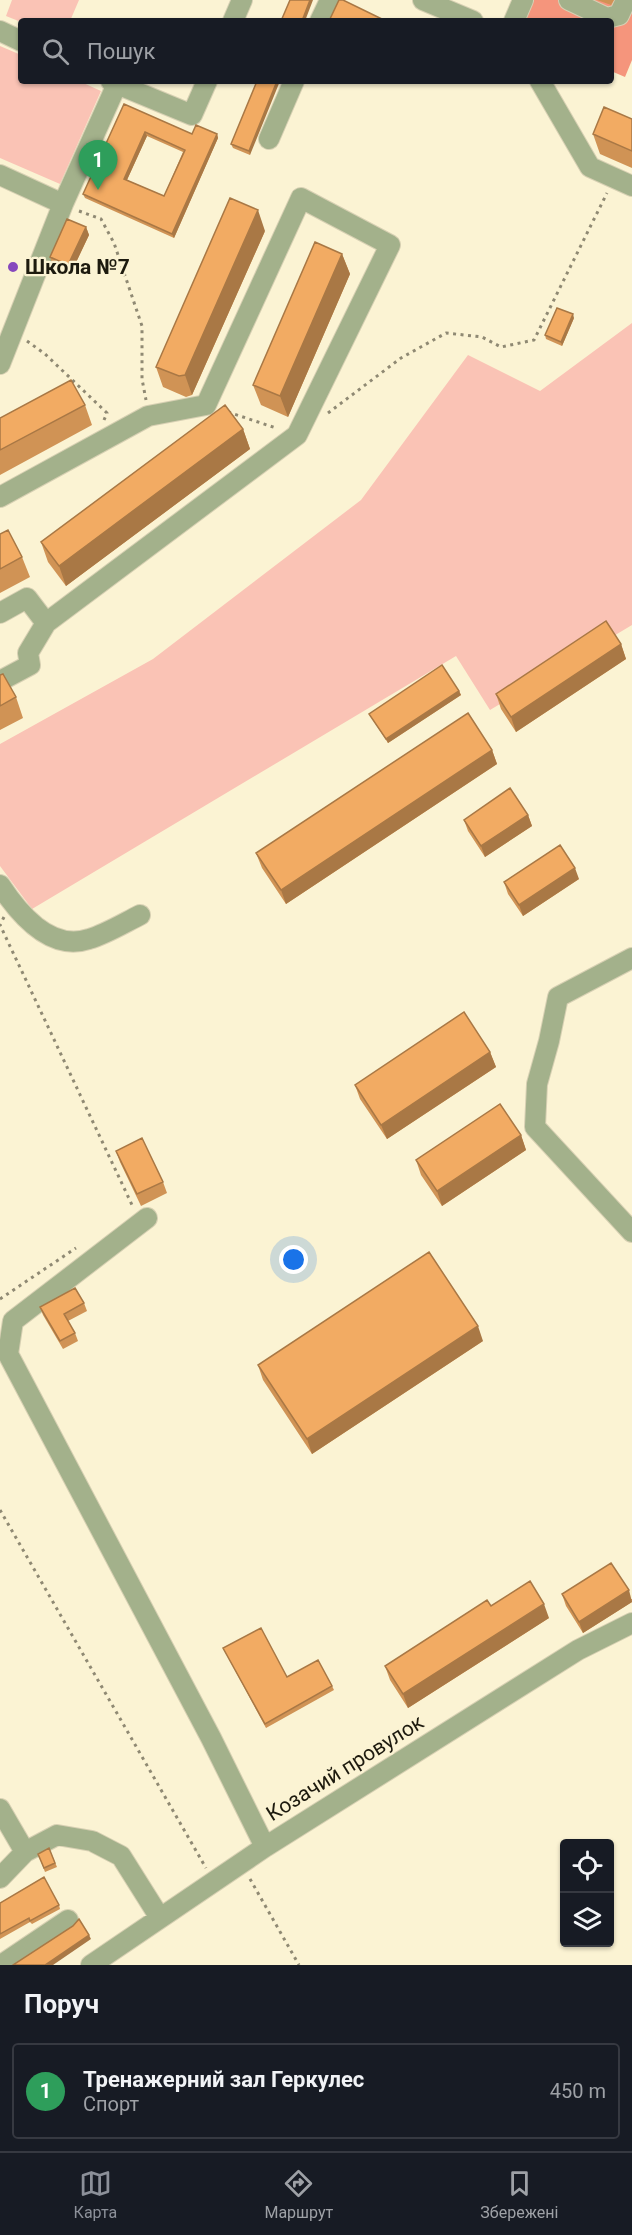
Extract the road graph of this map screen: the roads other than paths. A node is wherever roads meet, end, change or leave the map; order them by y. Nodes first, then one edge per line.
1 (242, 0) edge
2 (330, 0) edge
3 (423, 0) edge
4 (523, 0) edge
5 (568, 0) edge
6 (626, 0) edge
7 (234, 18) edge
8 (322, 18) edge
9 (466, 18) edge
10 (515, 18) edge
11 (0, 31) edge
12 (18, 40) edge
13 (113, 84) edge
14 (119, 84) edge
15 (206, 84) edge
16 (293, 84) edge
17 (542, 84) edge
18 (269, 139) dead end
19 (0, 175) edge
20 (623, 182) edge
21 (63, 204) junction
22 (0, 364) edge
23 (0, 497) edge
24 (0, 613) edge
25 (46, 623) junction
26 (0, 681) edge
27 (0, 885) edge
28 (140, 915) dead end
29 (632, 958) edge
30 (140, 1214) road end
31 (632, 1232) edge
32 (632, 1623) edge
33 (0, 1809) edge
34 (265, 1848) junction
35 (25, 1852) junction
36 (0, 1878) edge
37 (160, 1918) junction
38 (68, 1920) dead end
39 (1, 1965) edge
40 (91, 1965) edge

1 - 7 street
2 - 8 street
3 - 9 street
4 - 10 street
5 - 6 street
11 - 12 street
13 - 21 street
14 - 15 street
16 - 18 street
17 - 20 street
19 - 21 street
21 - 22 street
23 - 25 street
24 - 25 street
25 - 26 street
27 - 28 street
29 - 31 street
30 - 34 street
32 - 34 street, Козачий провулок
33 - 35 street
34 - 37 street, Козачий провулок
35 - 36 street
35 - 37 street
37 - 40 street, Козачий провулок
38 - 39 street

